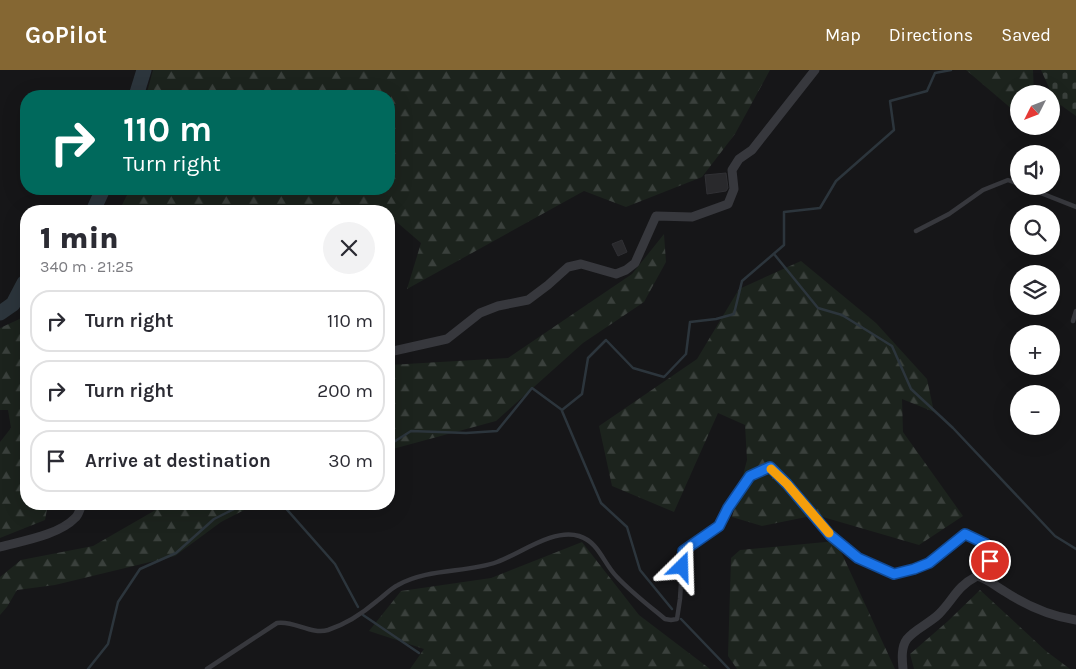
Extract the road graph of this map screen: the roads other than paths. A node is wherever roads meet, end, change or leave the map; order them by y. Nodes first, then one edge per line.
1 (815, 70) edge
2 (1010, 181) edge
3 (1045, 195) edge
4 (1076, 208) edge
5 (916, 231) dead end
6 (1076, 311) edge
7 (1072, 321) dead end
8 (395, 351) edge
9 (79, 510) edge
10 (0, 547) edge
11 (987, 579) junction
12 (1076, 620) edge
13 (207, 669) edge
14 (903, 669) edge

1 - 8 street
2 - 5 lane
3 - 4 lane
6 - 7 lane
9 - 10 street
11 - 12 street
11 - 13 lane
11 - 14 street

